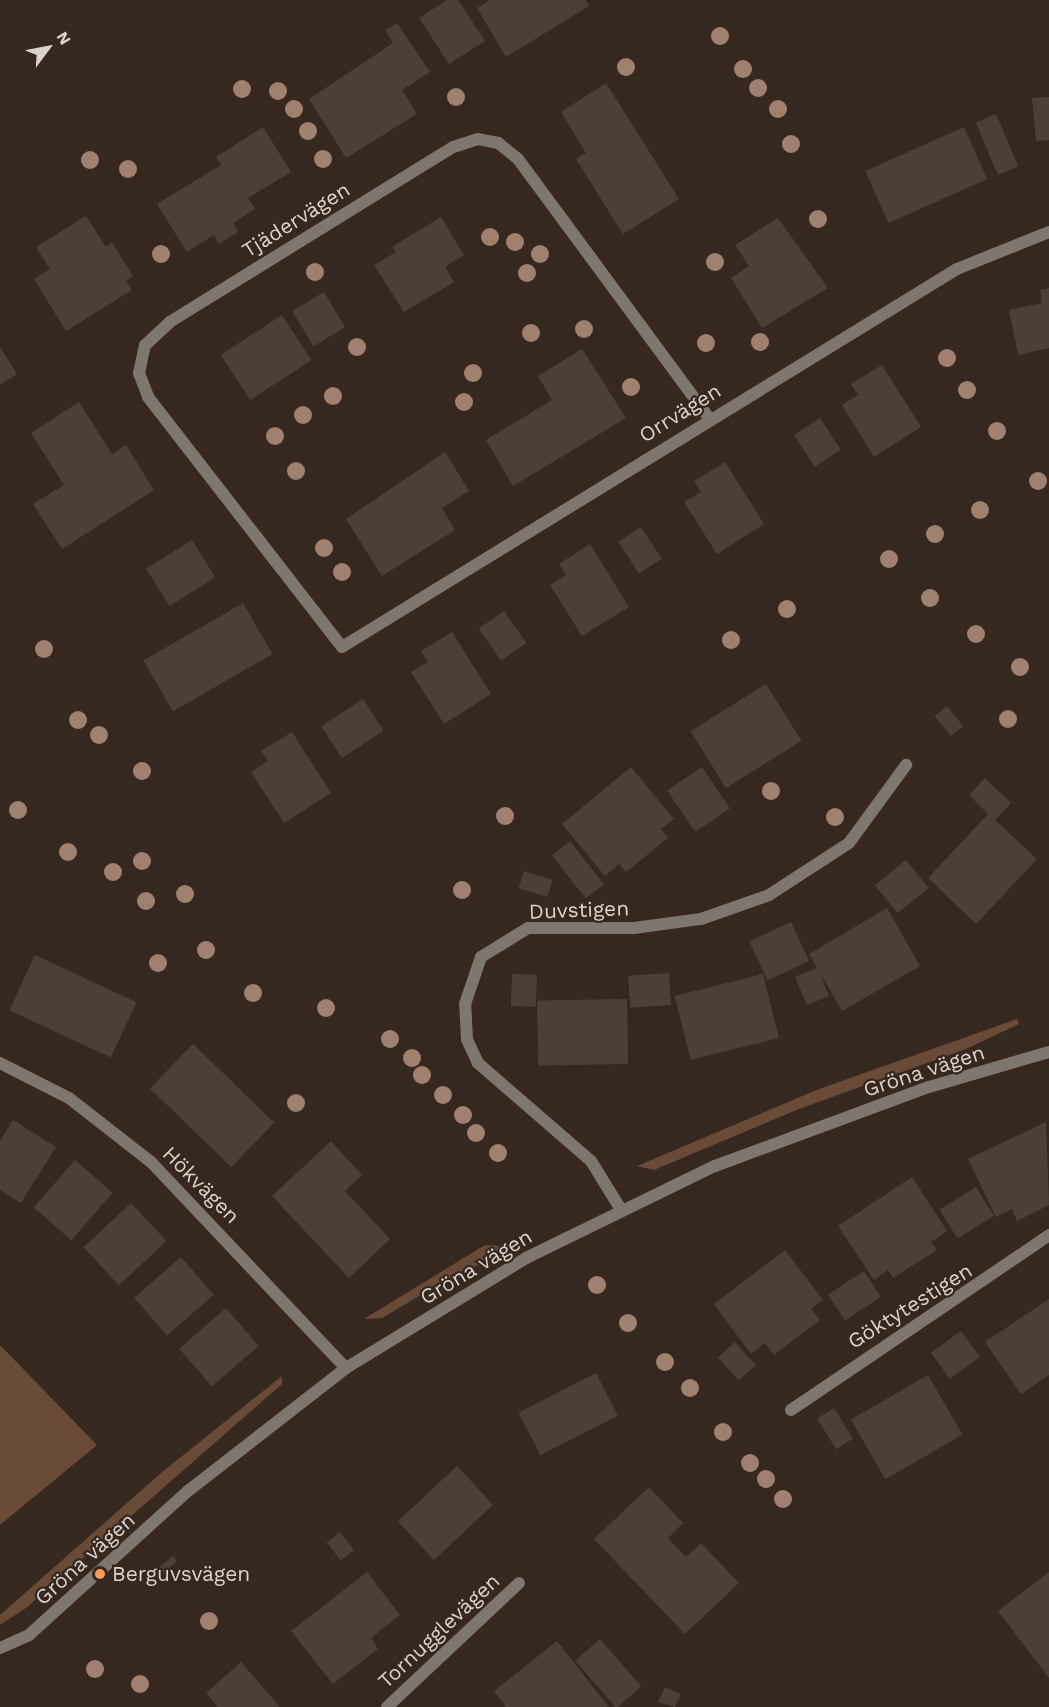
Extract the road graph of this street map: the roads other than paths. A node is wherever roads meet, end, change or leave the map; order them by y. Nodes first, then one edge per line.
1 (1049, 232) edge
2 (709, 418) junction
3 (342, 647) joint
4 (906, 765) dead end
5 (1049, 1052) edge
6 (0, 1063) edge
7 (620, 1208) junction
8 (1049, 1235) edge
9 (346, 1368) junction
10 (791, 1410) dead end
11 (519, 1582) dead end
12 (0, 1648) edge
13 (387, 1707) edge

1 - 2 street, Orrvägen
2 - 3 street, Orrvägen
2 - 3 street, Tjädervägen
4 - 7 street, Duvstigen
5 - 7 street, Gröna vägen
6 - 9 street, Hökvägen
7 - 9 street, Gröna vägen
8 - 10 street, Göktytestigen
9 - 12 street, Gröna vägen
11 - 13 street, Tornugglevägen

